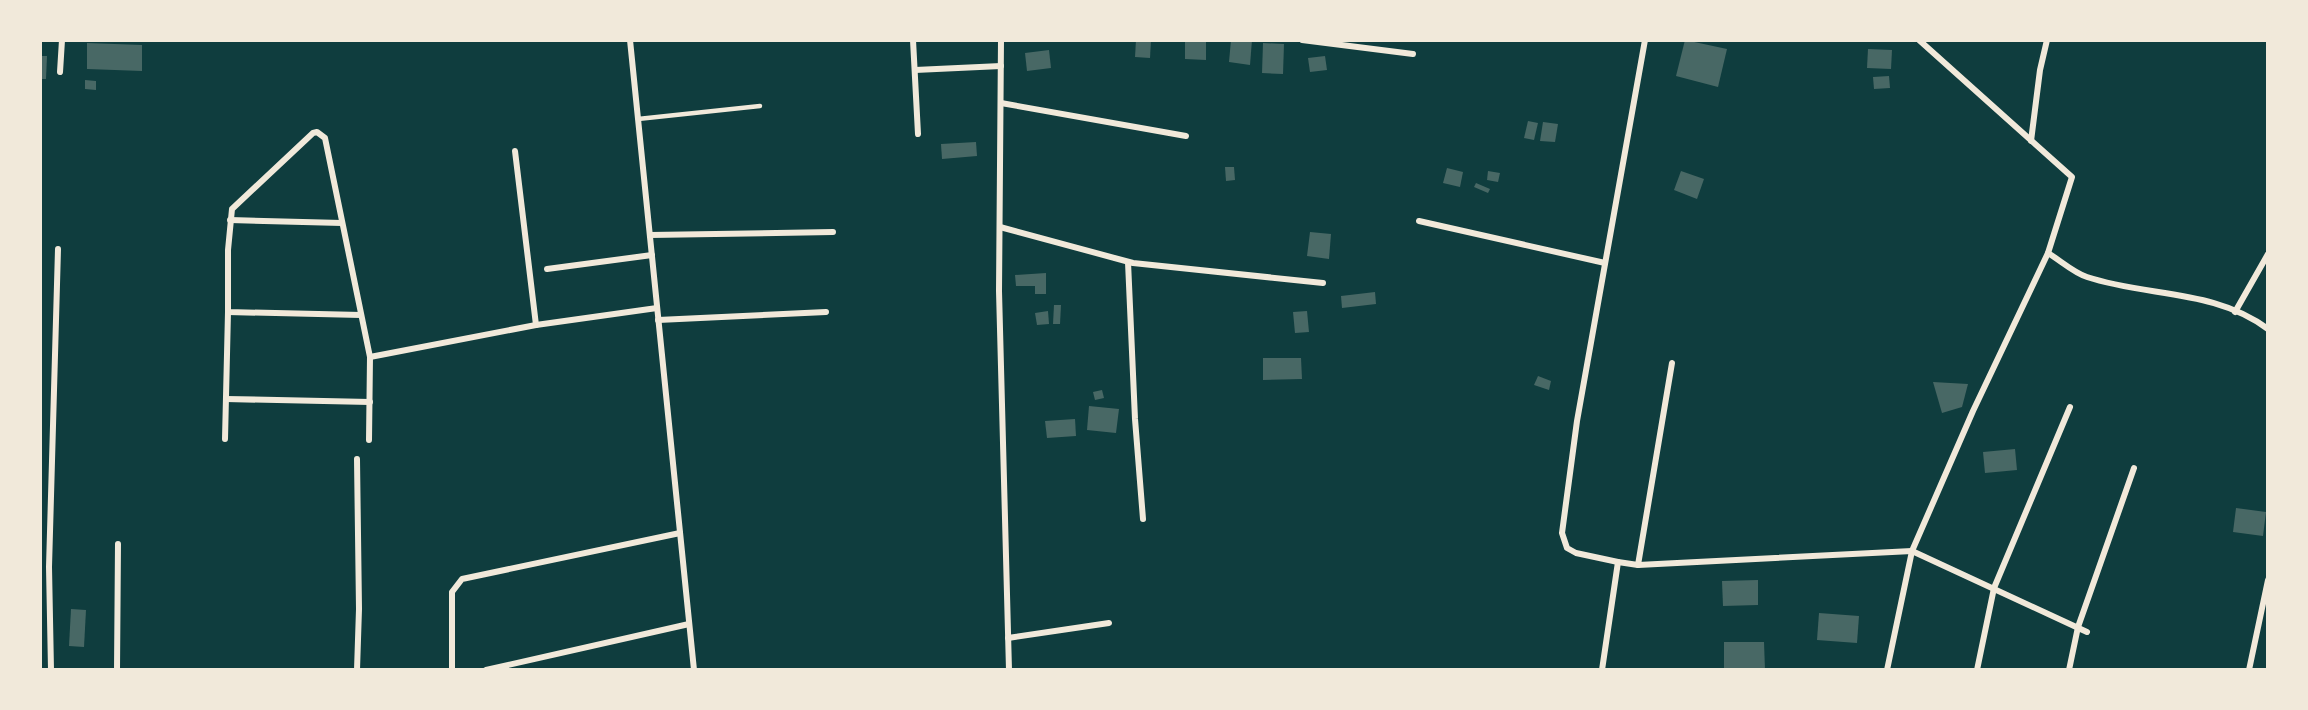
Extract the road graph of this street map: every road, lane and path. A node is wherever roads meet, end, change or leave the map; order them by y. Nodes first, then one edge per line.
1 (62, 40) edge
2 (630, 40) edge
3 (913, 40) edge
4 (1001, 40) edge
5 (1302, 40) edge
6 (1645, 40) edge
7 (1918, 40) edge
8 (2047, 40) edge
9 (1413, 54) dead end
10 (1001, 66) junction
11 (915, 70) junction
12 (60, 72) dead end
13 (1001, 103) junction
14 (760, 106) dead end
15 (638, 119) junction
16 (918, 134) dead end
17 (1186, 136) dead end
18 (2031, 141) junction
19 (515, 151) dead end
20 (230, 220) junction
21 (1419, 221) dead end
22 (342, 222) junction
23 (1000, 227) junction
24 (833, 232) dead end
25 (650, 235) junction
26 (57, 249) dead end
27 (2048, 253) junction
28 (2268, 254) edge
29 (652, 255) junction
30 (1128, 262) junction
31 (1605, 263) junction
32 (547, 269) dead end
33 (1323, 283) dead end
34 (657, 308) junction
35 (228, 312) junction
36 (826, 312) dead end
37 (2235, 312) junction
38 (361, 315) junction
39 (658, 320) junction
40 (536, 325) junction
41 (2268, 329) edge
42 (370, 357) junction
43 (1671, 363) dead end
44 (225, 399) junction
45 (370, 402) junction
46 (2070, 407) dead end
47 (225, 439) dead end
48 (369, 440) dead end
49 (357, 459) dead end
50 (2134, 468) dead end
51 (1143, 519) dead end
52 (680, 533) junction
53 (118, 544) dead end
54 (1912, 550) junction
55 (1618, 562) junction
56 (1638, 565) junction
57 (2268, 580) edge
58 (1994, 588) junction
59 (1109, 623) dead end
60 (689, 624) junction
61 (2078, 627) junction
62 (2087, 632) dead end
63 (1008, 638) junction
64 (499, 668) edge
65 (51, 669) edge
66 (117, 669) edge
67 (357, 669) edge
68 (452, 669) edge
69 (486, 669) edge
70 (694, 669) edge
71 (1009, 669) edge
72 (1602, 669) edge
73 (1887, 669) edge
74 (1977, 669) edge
75 (2069, 669) edge
76 (2248, 669) edge

1 - 12 street
2 - 15 street
3 - 11 street
4 - 10 street
5 - 9 street
6 - 31 street
7 - 18 street
8 - 18 street
10 - 11 street
10 - 13 street
11 - 16 street
13 - 17 street
13 - 23 street
14 - 15 lane
15 - 25 street
18 - 27 street
19 - 40 street
20 - 22 street
20 - 22 street
20 - 35 street
21 - 31 street
22 - 38 street
23 - 30 street
23 - 63 street
24 - 25 street
25 - 29 street
26 - 65 street
27 - 37 street
27 - 54 street
28 - 37 street
29 - 32 street
29 - 34 street
30 - 33 street
30 - 51 street
31 - 55 street
34 - 39 street
34 - 40 street
35 - 38 street
35 - 44 street
36 - 39 street
37 - 41 street
38 - 42 street
39 - 52 street
40 - 42 street
42 - 45 street
43 - 56 street
44 - 45 street
44 - 47 street
45 - 48 street
46 - 58 street
49 - 67 street
50 - 61 street
52 - 60 street
52 - 68 street
53 - 66 street
54 - 56 street
54 - 58 street
54 - 73 street
55 - 56 street
55 - 72 street
57 - 76 street
58 - 61 street
58 - 74 street
59 - 63 street
60 - 64 street
60 - 70 street
61 - 62 street
61 - 75 street
63 - 71 street
64 - 69 street

